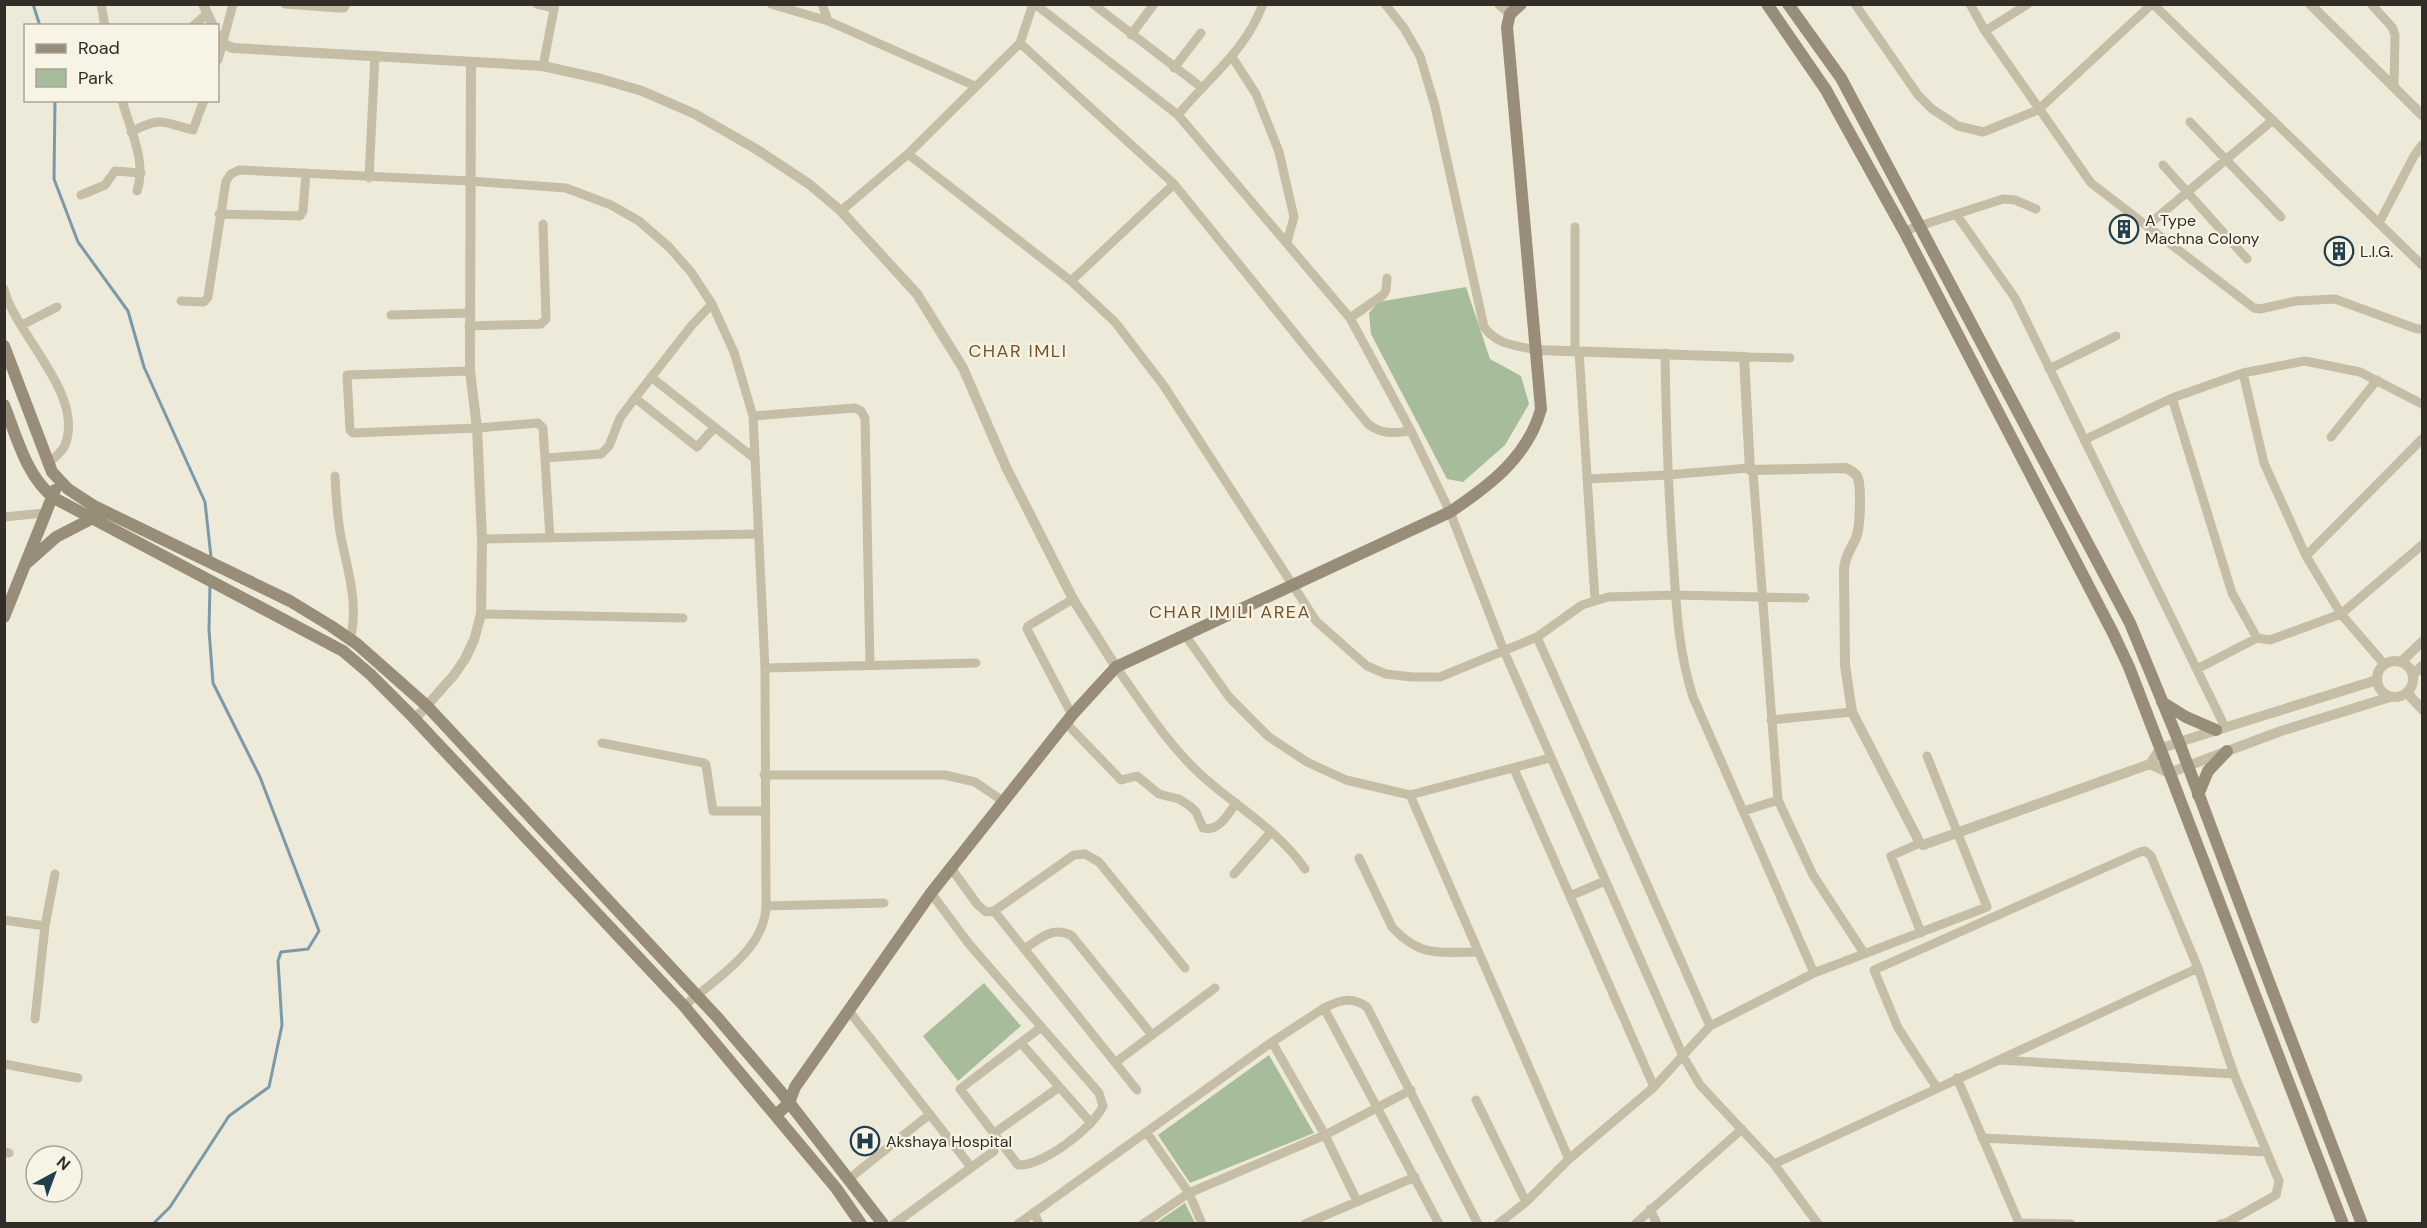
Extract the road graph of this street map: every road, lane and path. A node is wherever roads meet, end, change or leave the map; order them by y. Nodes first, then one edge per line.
1 (101, 4) edge
2 (233, 4) edge
3 (285, 4) edge
4 (346, 4) edge
5 (537, 4) edge
6 (771, 4) edge
7 (822, 4) edge
8 (1034, 4) edge
9 (1093, 4) edge
10 (1155, 4) edge
11 (1263, 4) edge
12 (1385, 4) edge
13 (1499, 4) edge
14 (1521, 4) edge
15 (1767, 4) edge
16 (1788, 4) edge
17 (1855, 4) edge
18 (1970, 4) edge
19 (2028, 4) edge
20 (2153, 4) edge
21 (2310, 4) edge
22 (2371, 4) edge
23 (309, 5) edge
24 (555, 6) edge
25 (205, 9) edge
26 (1510, 14) junction
27 (828, 21) junction
28 (105, 24) edge
29 (194, 24) edge
30 (212, 24) edge
31 (1985, 31) junction
32 (1202, 33) dead end
33 (1131, 35) junction
34 (220, 39) edge
35 (1020, 43) junction
36 (375, 55) junction
37 (1232, 57) junction
38 (471, 62) junction
39 (543, 66) junction
40 (1174, 68) junction
41 (2394, 85) junction
42 (975, 86) junction
43 (1201, 87) junction
44 (123, 102) edge
45 (203, 102) edge
46 (2038, 110) junction
47 (1178, 115) junction
48 (2422, 115) edge
49 (2273, 120) junction
50 (2190, 122) dead end
51 (131, 132) junction
52 (2422, 145) edge
53 (908, 154) junction
54 (2226, 159) junction
55 (2163, 165) dead end
56 (141, 173) junction
57 (306, 173) junction
58 (369, 178) junction
59 (469, 181) junction
60 (1174, 184) junction
61 (137, 191) dead end
62 (2187, 193) junction
63 (81, 195) dead end
64 (2036, 209) dead end
65 (842, 211) junction
66 (219, 214) junction
67 (1956, 214) junction
68 (2281, 217) dead end
69 (2379, 223) junction
70 (543, 224) dead end
71 (1920, 225) junction
72 (2147, 226) junction
73 (1575, 227) dead end
74 (1904, 231) junction
75 (1287, 242) junction
76 (2247, 259) dead end
77 (2422, 265) edge
78 (1387, 278) dead end
79 (1071, 281) junction
80 (4, 289) edge
81 (181, 301) dead end
82 (712, 304) junction
83 (57, 308) dead end
84 (470, 313) junction
85 (391, 315) dead end
86 (1350, 318) junction
87 (22, 325) junction
88 (469, 326) junction
89 (2422, 329) edge
90 (2116, 336) dead end
91 (4, 346) edge
92 (1536, 350) junction
93 (1577, 351) junction
94 (1665, 353) junction
95 (1744, 357) junction
96 (1790, 358) dead end
97 (2049, 369) junction
98 (9, 370) edge
99 (470, 371) junction
100 (2243, 373) junction
101 (651, 377) junction
102 (2377, 380) junction
103 (635, 398) junction
104 (2172, 398) junction
105 (2422, 404) edge
106 (4, 405) edge
107 (753, 416) junction
108 (477, 428) junction
109 (716, 428) junction
110 (1411, 431) junction
111 (2331, 437) dead end
112 (2422, 439) edge
113 (2084, 440) junction
114 (545, 458) junction
115 (754, 458) junction
116 (50, 462) junction
117 (1751, 470) junction
118 (335, 476) dead end
119 (1667, 476) junction
120 (1587, 479) junction
121 (60, 481) junction
122 (52, 497) junction
123 (1450, 512) junction
124 (45, 513) junction
125 (4, 517) edge
126 (91, 519) junction
127 (758, 534) junction
128 (550, 538) junction
129 (482, 539) junction
130 (2422, 545) edge
131 (2091, 551) junction
132 (2306, 556) junction
133 (2074, 560) junction
134 (24, 565) junction
135 (1291, 585) junction
136 (1675, 595) junction
137 (1763, 598) junction
138 (1806, 598) dead end
139 (1073, 599) junction
140 (1595, 600) junction
141 (5, 614) edge
142 (481, 614) junction
143 (2341, 614) junction
144 (683, 618) dead end
145 (1185, 635) junction
146 (1537, 637) junction
147 (2257, 638) junction
148 (350, 639) junction
149 (2422, 642) edge
150 (1504, 651) junction
151 (2145, 662) junction
152 (2401, 662) junction
153 (976, 663) dead end
154 (2384, 664) junction
155 (870, 665) junction
156 (2422, 666) edge
157 (1116, 667) junction
158 (2129, 667) junction
159 (765, 668) junction
160 (2197, 669) junction
161 (2413, 675) junction
162 (2377, 680) junction
163 (2407, 693) junction
164 (2390, 697) junction
165 (2162, 702) junction
166 (427, 706) junction
167 (2422, 709) edge
168 (1852, 712) junction
169 (416, 719) junction
170 (1069, 719) junction
171 (1771, 720) junction
172 (2220, 728) junction
173 (2179, 742) junction
174 (602, 743) dead end
175 (2160, 749) junction
176 (2227, 751) junction
177 (1927, 756) dead end
178 (1550, 758) junction
179 (2150, 764) junction
180 (2187, 766) junction
181 (1514, 769) junction
182 (2169, 773) junction
183 (764, 775) junction
184 (1410, 795) junction
185 (2198, 795) junction
186 (1778, 800) junction
187 (1003, 801) junction
188 (1236, 803) junction
189 (765, 811) junction
190 (1744, 811) junction
191 (1271, 832) junction
192 (1959, 833) junction
193 (1920, 843) junction
194 (1359, 858) dead end
195 (951, 868) junction
196 (1305, 868) dead end
197 (55, 874) dead end
198 (1234, 874) dead end
199 (1605, 881) junction
200 (931, 893) junction
201 (1570, 896) junction
202 (884, 903) dead end
203 (766, 906) junction
204 (994, 911) junction
205 (4, 920) edge
206 (45, 926) junction
207 (1921, 933) junction
208 (1024, 949) junction
209 (1478, 952) junction
210 (1864, 953) junction
211 (1185, 968) dead end
212 (2198, 968) junction
213 (1814, 973) junction
214 (1215, 988) dead end
215 (697, 995) junction
216 (684, 1006) junction
217 (1324, 1008) junction
218 (849, 1011) junction
219 (35, 1019) dead end
220 (1710, 1026) junction
221 (1041, 1028) junction
222 (1152, 1035) junction
223 (1272, 1042) junction
224 (1021, 1043) junction
225 (1683, 1056) junction
226 (1997, 1060) junction
227 (1116, 1062) junction
228 (4, 1064) edge
229 (2234, 1074) junction
230 (78, 1078) dead end
231 (1957, 1078) junction
232 (795, 1087) junction
233 (1654, 1087) junction
234 (1058, 1088) junction
235 (1937, 1088) junction
236 (1137, 1090) dead end
237 (1411, 1090) junction
238 (781, 1092) junction
239 (1476, 1100) dead end
240 (789, 1103) junction
241 (767, 1104) junction
242 (1378, 1107) junction
243 (930, 1114) junction
244 (776, 1115) junction
245 (1091, 1123) junction
246 (1742, 1129) junction
247 (1147, 1133) junction
248 (993, 1134) junction
249 (1325, 1135) junction
250 (1982, 1138) junction
251 (994, 1150) dead end
252 (2267, 1152) junction
253 (1569, 1159) junction
254 (1774, 1164) junction
255 (971, 1167) junction
256 (850, 1178) junction
257 (1415, 1178) junction
258 (1189, 1192) junction
259 (1357, 1201) junction
260 (1526, 1202) junction
261 (1650, 1209) junction
262 (1034, 1212) junction
263 (2019, 1223) edge
264 (861, 1224) edge
265 (883, 1224) edge
266 (894, 1224) edge
267 (1018, 1224) edge
268 (1039, 1224) edge
269 (1143, 1224) edge
270 (1202, 1224) edge
271 (1305, 1224) edge
272 (1438, 1224) edge
273 (1478, 1224) edge
274 (1498, 1224) edge
275 (1635, 1224) edge
276 (1657, 1224) edge
277 (1818, 1224) edge
278 (2071, 1224) edge
279 (2220, 1224) edge
280 (2343, 1224) edge
281 (2362, 1224) edge

1 - 28 street
2 - 34 street
3 - 23 street
4 - 23 street
5 - 24 street
6 - 27 street
7 - 27 street
8 - 35 street
8 - 47 street
9 - 33 street
10 - 33 street
11 - 37 street
12 - 92 street
13 - 26 street
14 - 26 main road
15 - 74 main road
16 - 71 main road
17 - 46 street
18 - 31 street
19 - 31 street
20 - 46 street
20 - 49 street
21 - 41 street
22 - 41 street
24 - 39 street
25 - 29 street
25 - 30 street
26 - 92 main road
27 - 42 street
31 - 46 street
32 - 40 street
33 - 40 street
34 - 36 street
35 - 42 street
35 - 60 street
36 - 38 street
36 - 58 street
37 - 43 street
37 - 75 street
38 - 39 street
38 - 59 street
39 - 65 street
40 - 43 street
41 - 48 street
42 - 53 street
43 - 47 street
44 - 51 street
45 - 51 street
46 - 72 street
47 - 75 street
49 - 54 street
49 - 69 street
50 - 54 street
51 - 56 street
52 - 69 street
53 - 65 street
53 - 79 street
54 - 62 street
54 - 68 street
55 - 62 street
56 - 61 street
56 - 63 street
57 - 58 street
57 - 66 street
57 - 66 street
58 - 59 street
59 - 82 street
59 - 84 street
60 - 79 street
60 - 110 street
62 - 72 street
62 - 76 street
64 - 67 street
65 - 139 street
66 - 81 street
67 - 71 street
67 - 97 street
69 - 77 street
70 - 88 street
71 - 74 street
71 - 131 main road
72 - 89 street
73 - 93 street
74 - 133 main road
75 - 86 street
78 - 86 street
79 - 135 street
80 - 87 street
82 - 101 street
82 - 107 street
83 - 87 street
84 - 85 street
84 - 88 street
86 - 110 street
87 - 116 street
88 - 99 street
90 - 97 street
91 - 98 main road
92 - 93 street
92 - 123 main road
93 - 94 street
93 - 120 street
94 - 95 street
94 - 119 street
95 - 96 street
95 - 117 street
97 - 113 street
98 - 116 main road
99 - 108 street
99 - 108 street
100 - 102 street
100 - 104 street
100 - 132 street
101 - 103 street
101 - 109 street
102 - 105 street
102 - 111 street
103 - 109 street
103 - 114 street
104 - 113 street
104 - 147 street
106 - 122 main road
107 - 115 street
107 - 155 street
108 - 114 street
108 - 129 street
109 - 115 street
110 - 123 street
112 - 132 street
113 - 160 street
114 - 128 street
115 - 127 street
116 - 121 main road
117 - 119 street
117 - 137 street
117 - 168 street
118 - 148 street
119 - 120 street
119 - 136 street
120 - 140 street
121 - 122 main road
121 - 148 main road
122 - 124 main road
122 - 126 main road
123 - 135 main road
123 - 150 street
124 - 125 street
124 - 134 main road
126 - 134 main road
126 - 169 main road
127 - 128 street
127 - 159 street
128 - 129 street
129 - 142 street
130 - 143 street
131 - 133 main road
131 - 151 main road
132 - 143 street
133 - 158 main road
134 - 141 main road
135 - 145 main road
135 - 150 street
136 - 137 street
136 - 140 street
136 - 190 street
137 - 138 street
137 - 171 street
139 - 157 street
139 - 170 street
140 - 146 street
142 - 144 street
142 - 166 street
143 - 147 street
143 - 154 street
145 - 157 main road
145 - 184 street
146 - 150 street
146 - 220 street
147 - 160 street
148 - 166 main road
149 - 152 street
150 - 178 street
151 - 158 main road
151 - 165 main road
152 - 154 street
152 - 161 street
153 - 155 street
154 - 162 street
155 - 159 street
156 - 161 street
157 - 170 main road
157 - 188 street
158 - 175 main road
159 - 183 street
160 - 172 street
161 - 163 street
162 - 164 street
162 - 172 street
163 - 164 street
163 - 167 street
164 - 176 street
165 - 172 main road
165 - 173 main road
166 - 169 street
166 - 215 main road
168 - 171 street
168 - 193 street
169 - 216 main road
170 - 187 main road
170 - 188 street
171 - 186 street
172 - 173 street
173 - 175 street
173 - 180 main road
174 - 189 street
175 - 179 street
175 - 182 main road
176 - 180 street
176 - 185 main road
177 - 192 street
178 - 181 street
178 - 199 street
179 - 182 street
179 - 192 street
180 - 182 street
180 - 185 main road
181 - 184 street
181 - 201 street
182 - 280 main road
183 - 187 street
183 - 189 street
184 - 209 street
185 - 281 main road
186 - 190 street
186 - 210 street
187 - 195 main road
188 - 191 street
189 - 203 street
190 - 213 street
191 - 196 street
191 - 198 street
192 - 193 street
192 - 207 street
193 - 207 street
194 - 209 street
195 - 200 main road
195 - 204 street
197 - 206 street
199 - 201 street
199 - 225 street
200 - 218 main road
200 - 221 street
201 - 233 street
202 - 203 street
203 - 215 street
204 - 208 street
204 - 211 street
205 - 206 street
206 - 219 street
207 - 210 street
208 - 222 street
208 - 227 street
209 - 253 street
210 - 213 street
212 - 226 street
212 - 229 street
212 - 235 street
213 - 220 street
214 - 222 street
215 - 216 street
215 - 238 main road
216 - 241 main road
217 - 223 street
217 - 237 street
217 - 242 street
218 - 232 main road
218 - 243 street
220 - 225 street
221 - 224 street
221 - 245 street
222 - 227 street
223 - 247 street
223 - 249 street
224 - 234 street
224 - 248 street
225 - 233 street
225 - 246 street
226 - 229 street
226 - 231 street
227 - 236 street
228 - 230 street
229 - 252 street
231 - 235 street
231 - 250 street
232 - 238 main road
232 - 240 main road
233 - 253 street
234 - 245 street
234 - 248 street
235 - 254 street
237 - 242 street
237 - 273 street
238 - 240 main road
238 - 241 main road
239 - 260 street
240 - 244 main road
240 - 256 main road
241 - 244 main road
242 - 249 street
242 - 257 street
243 - 255 street
243 - 256 street
244 - 264 main road
245 - 248 street
246 - 254 street
246 - 261 street
247 - 258 street
247 - 262 street
249 - 258 street
249 - 259 street
250 - 252 street
250 - 263 street
251 - 255 street
252 - 279 street
253 - 260 street
254 - 277 street
255 - 266 street
256 - 265 main road
257 - 259 street
257 - 272 street
258 - 269 street
258 - 270 street
259 - 271 street
260 - 274 street
261 - 275 street
261 - 276 street
262 - 267 street
262 - 268 street
263 - 278 street

